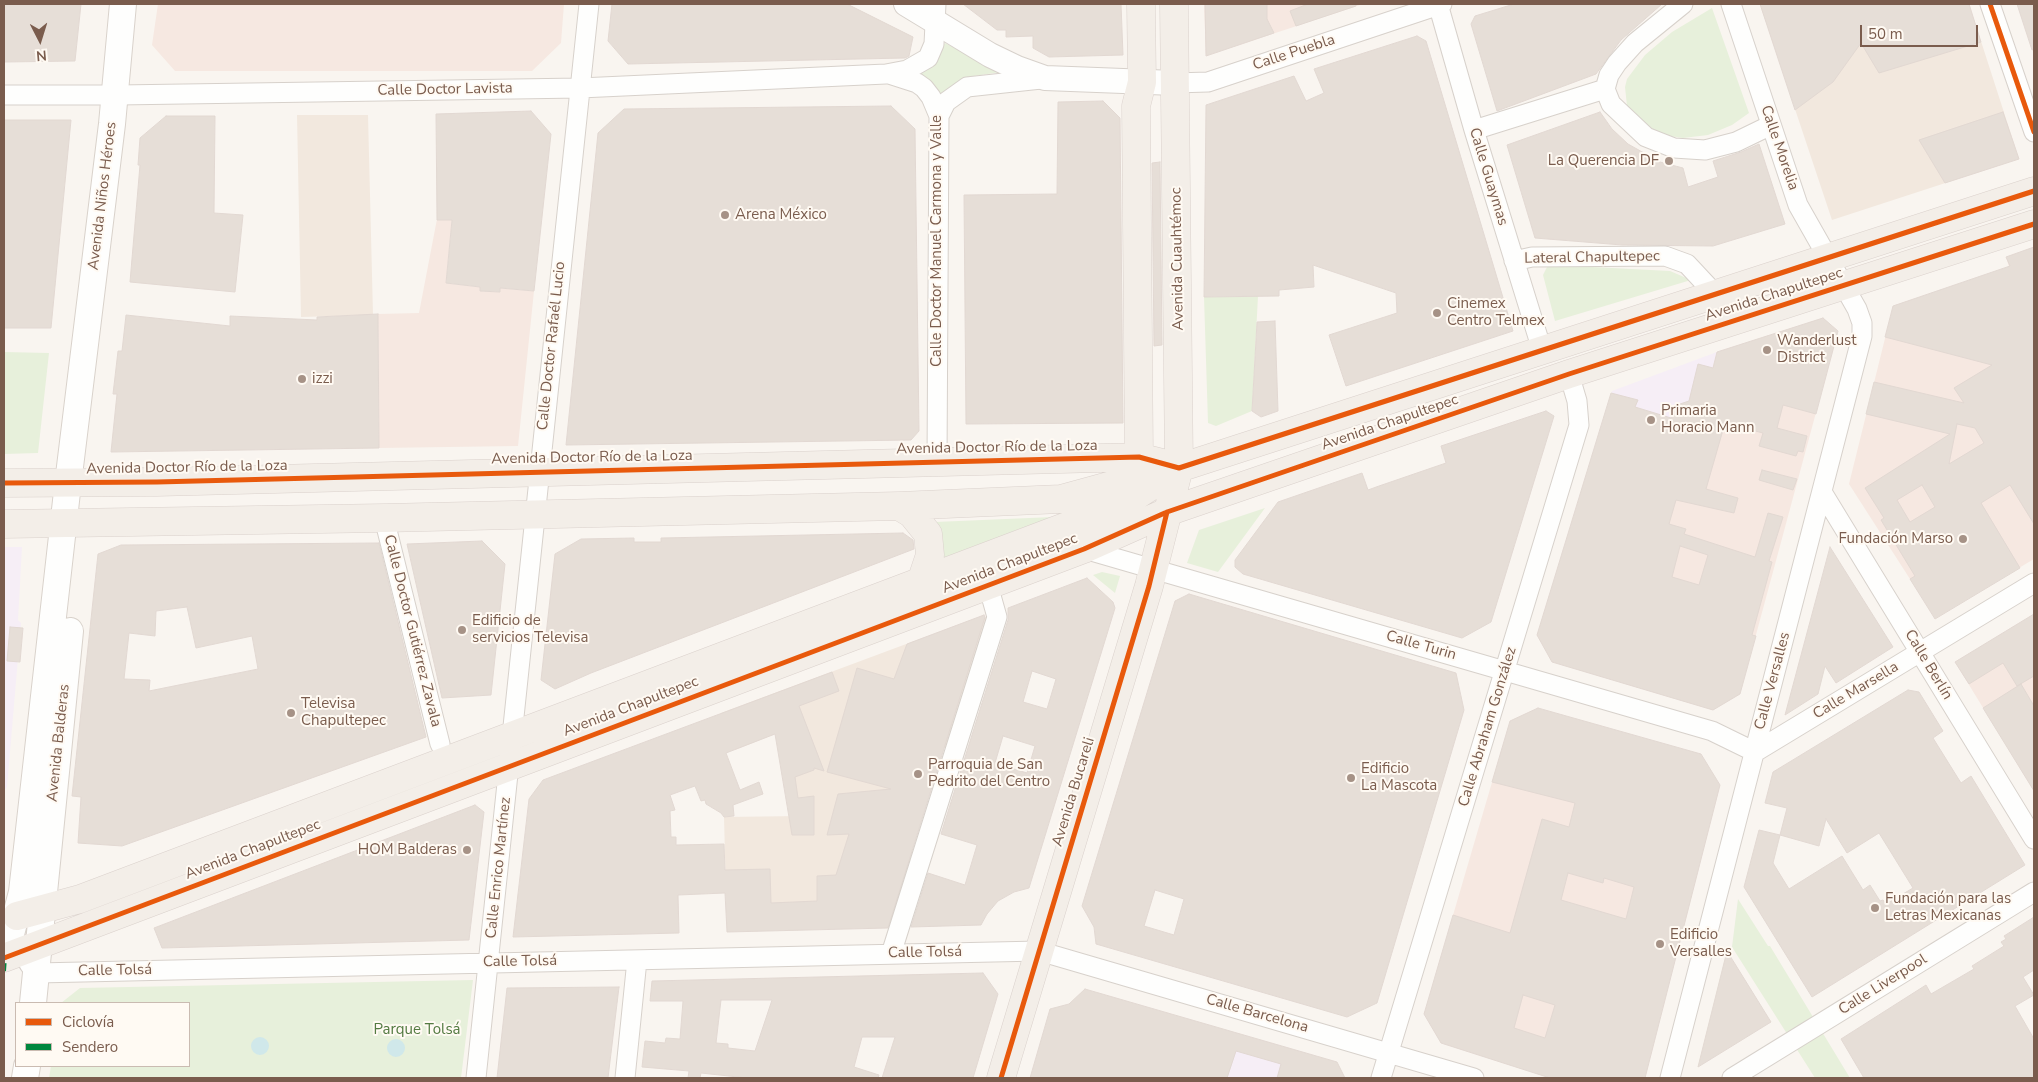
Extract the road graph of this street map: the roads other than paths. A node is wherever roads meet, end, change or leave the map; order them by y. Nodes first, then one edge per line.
1 (123, 4) edge
2 (589, 4) edge
3 (906, 4) edge
4 (1141, 4) edge
5 (1174, 4) edge
6 (1439, 4) edge
7 (1683, 4) edge
8 (1730, 4) edge
9 (1990, 4) edge
10 (936, 13) edge
11 (886, 74) junction
12 (1045, 78) junction
13 (1142, 82) junction
14 (1175, 83) junction
15 (580, 88) junction
16 (1605, 89) junction
17 (4, 95) edge
18 (114, 95) junction
19 (939, 116) junction
20 (1772, 126) junction
21 (1474, 130) junction
22 (2034, 132) edge
23 (2034, 191) edge
24 (2034, 224) edge
25 (1826, 258) junction
26 (1514, 261) junction
27 (1843, 286) junction
28 (1715, 294) junction
29 (1542, 350) junction
30 (1569, 374) junction
31 (1139, 457) junction
32 (937, 462) junction
33 (1179, 468) junction
34 (539, 472) junction
35 (4, 483) edge
36 (76, 483) junction
37 (1822, 492) junction
38 (900, 506) junction
39 (1167, 512) junction
40 (535, 515) junction
41 (384, 518) junction
42 (4, 524) edge
43 (72, 524) junction
44 (1084, 549) junction
45 (1154, 568) junction
46 (924, 573) junction
47 (2034, 583) edge
48 (988, 585) junction
49 (1920, 652) junction
50 (1504, 671) junction
51 (514, 726) junction
52 (440, 744) junction
53 (1754, 752) junction
54 (510, 767) junction
55 (2034, 839) edge
56 (2034, 892) edge
57 (44, 905) junction
58 (17, 916) junction
59 (40, 943) junction
60 (1040, 951) junction
61 (891, 954) junction
62 (637, 960) junction
63 (4, 962) edge
64 (488, 963) junction
65 (37, 973) junction
66 (33, 1002) edge
67 (1389, 1053) junction
68 (476, 1078) edge
69 (625, 1078) edge
70 (1001, 1078) edge
71 (1381, 1078) edge
72 (1474, 1078) edge
73 (1670, 1078) edge
74 (1732, 1078) edge

1 - 18 main road, Avenida Niños Héroes
2 - 15 street, Calle Doctor Rafaél Lucio
3 - 10 street
4 - 13 main road
5 - 14 main road, Avenida Cuauhtémoc
6 - 14 street, Calle Puebla
6 - 21 street, Calle Guaymas
7 - 16 street
8 - 20 street, Calle Morelia
9 - 22 street
10 - 11 street
10 - 12 street
11 - 15 street, Calle Doctor Lavista
11 - 19 street, Calle Doctor Manuel Carmona y Valle
12 - 13 street
12 - 19 street
13 - 14 street, Calle Puebla
13 - 31 main road
14 - 33 main road, Avenida Cuauhtémoc
15 - 18 street, Calle Doctor Lavista
15 - 34 street, Calle Doctor Rafaél Lucio
16 - 20 street
16 - 21 street
17 - 18 street, Calle Doctor Lavista
18 - 36 main road, Avenida Niños Héroes
19 - 32 street, Calle Doctor Manuel Carmona y Valle
20 - 25 street, Calle Morelia
21 - 26 street, Calle Guaymas
23 - 25 main road, Avenida Chapultepec
24 - 27 main road, Avenida Chapultepec
25 - 27 street, Calle Morelia
25 - 28 main road, Avenida Chapultepec
26 - 28 street, Lateral Chapultepec
26 - 29 street, Calle Guaymas
27 - 30 main road, Avenida Chapultepec
27 - 37 street, Calle Versalles
28 - 29 main road, Avenida Chapultepec
29 - 33 main road, Avenida Chapultepec
30 - 39 main road, Avenida Chapultepec
30 - 50 street, Calle Abraham González
31 - 32 main road, Avenida Doctor Río de la Loza
31 - 33 main road, Avenida Doctor Río de la Loza
32 - 34 main road, Avenida Doctor Río de la Loza
33 - 38 main road
33 - 39 main road, Avenida Cuauhtémoc
33 - 46 main road, Avenida Chapultepec
34 - 36 main road, Avenida Doctor Río de la Loza
34 - 40 street, Calle Doctor Rafaél Lucio
35 - 36 main road, Avenida Doctor Río de la Loza
36 - 43 main road, Avenida Balderas
37 - 49 street, Calle Berlín
37 - 53 street, Calle Versalles
38 - 40 main road
38 - 46 main road
39 - 44 main road, Avenida Chapultepec
39 - 45 main road, Avenida Bucareli
40 - 41 main road
40 - 51 street, Calle Doctor Rafaél Lucio
41 - 43 main road
41 - 52 street, Calle Doctor Gutiérrez Zavala
42 - 43 main road
43 - 57 main road, Avenida Balderas
43 - 58 main road, Avenida Balderas
44 - 45 street, Calle Turin
44 - 48 main road, Avenida Chapultepec
45 - 50 street, Calle Turin
45 - 60 main road, Avenida Bucareli
46 - 51 main road, Avenida Chapultepec
47 - 49 street, Calle Marsella
48 - 54 main road, Avenida Chapultepec
48 - 61 street
49 - 53 street, Calle Marsella
49 - 55 street, Calle Berlín
50 - 53 street, Calle Turin
50 - 67 street, Calle Abraham González
51 - 52 main road, Avenida Chapultepec
51 - 54 street, Calle Enrico Martínez
51 - 57 main road, Avenida Chapultepec
52 - 57 main road, Avenida Chapultepec
53 - 73 street, Calle Versalles
54 - 59 main road, Avenida Chapultepec
54 - 64 street, Calle Enrico Martínez
56 - 74 street, Calle Liverpool
57 - 58 main road, Avenida Chapultepec
57 - 59 main road, Avenida Balderas
58 - 63 main road, Avenida Balderas
59 - 63 main road, Avenida Chapultepec
59 - 65 main road, Avenida Balderas
60 - 61 street, Calle Tolsá
60 - 67 street, Calle Barcelona
60 - 70 main road, Avenida Bucareli
61 - 62 street, Calle Tolsá
62 - 64 street, Calle Tolsá
62 - 69 street
63 - 65 street
64 - 65 street, Calle Tolsá
64 - 68 street, Calle Enrico Martínez
65 - 66 main road, Avenida Balderas
67 - 71 street, Calle Abraham González
67 - 72 street, Calle Barcelona

